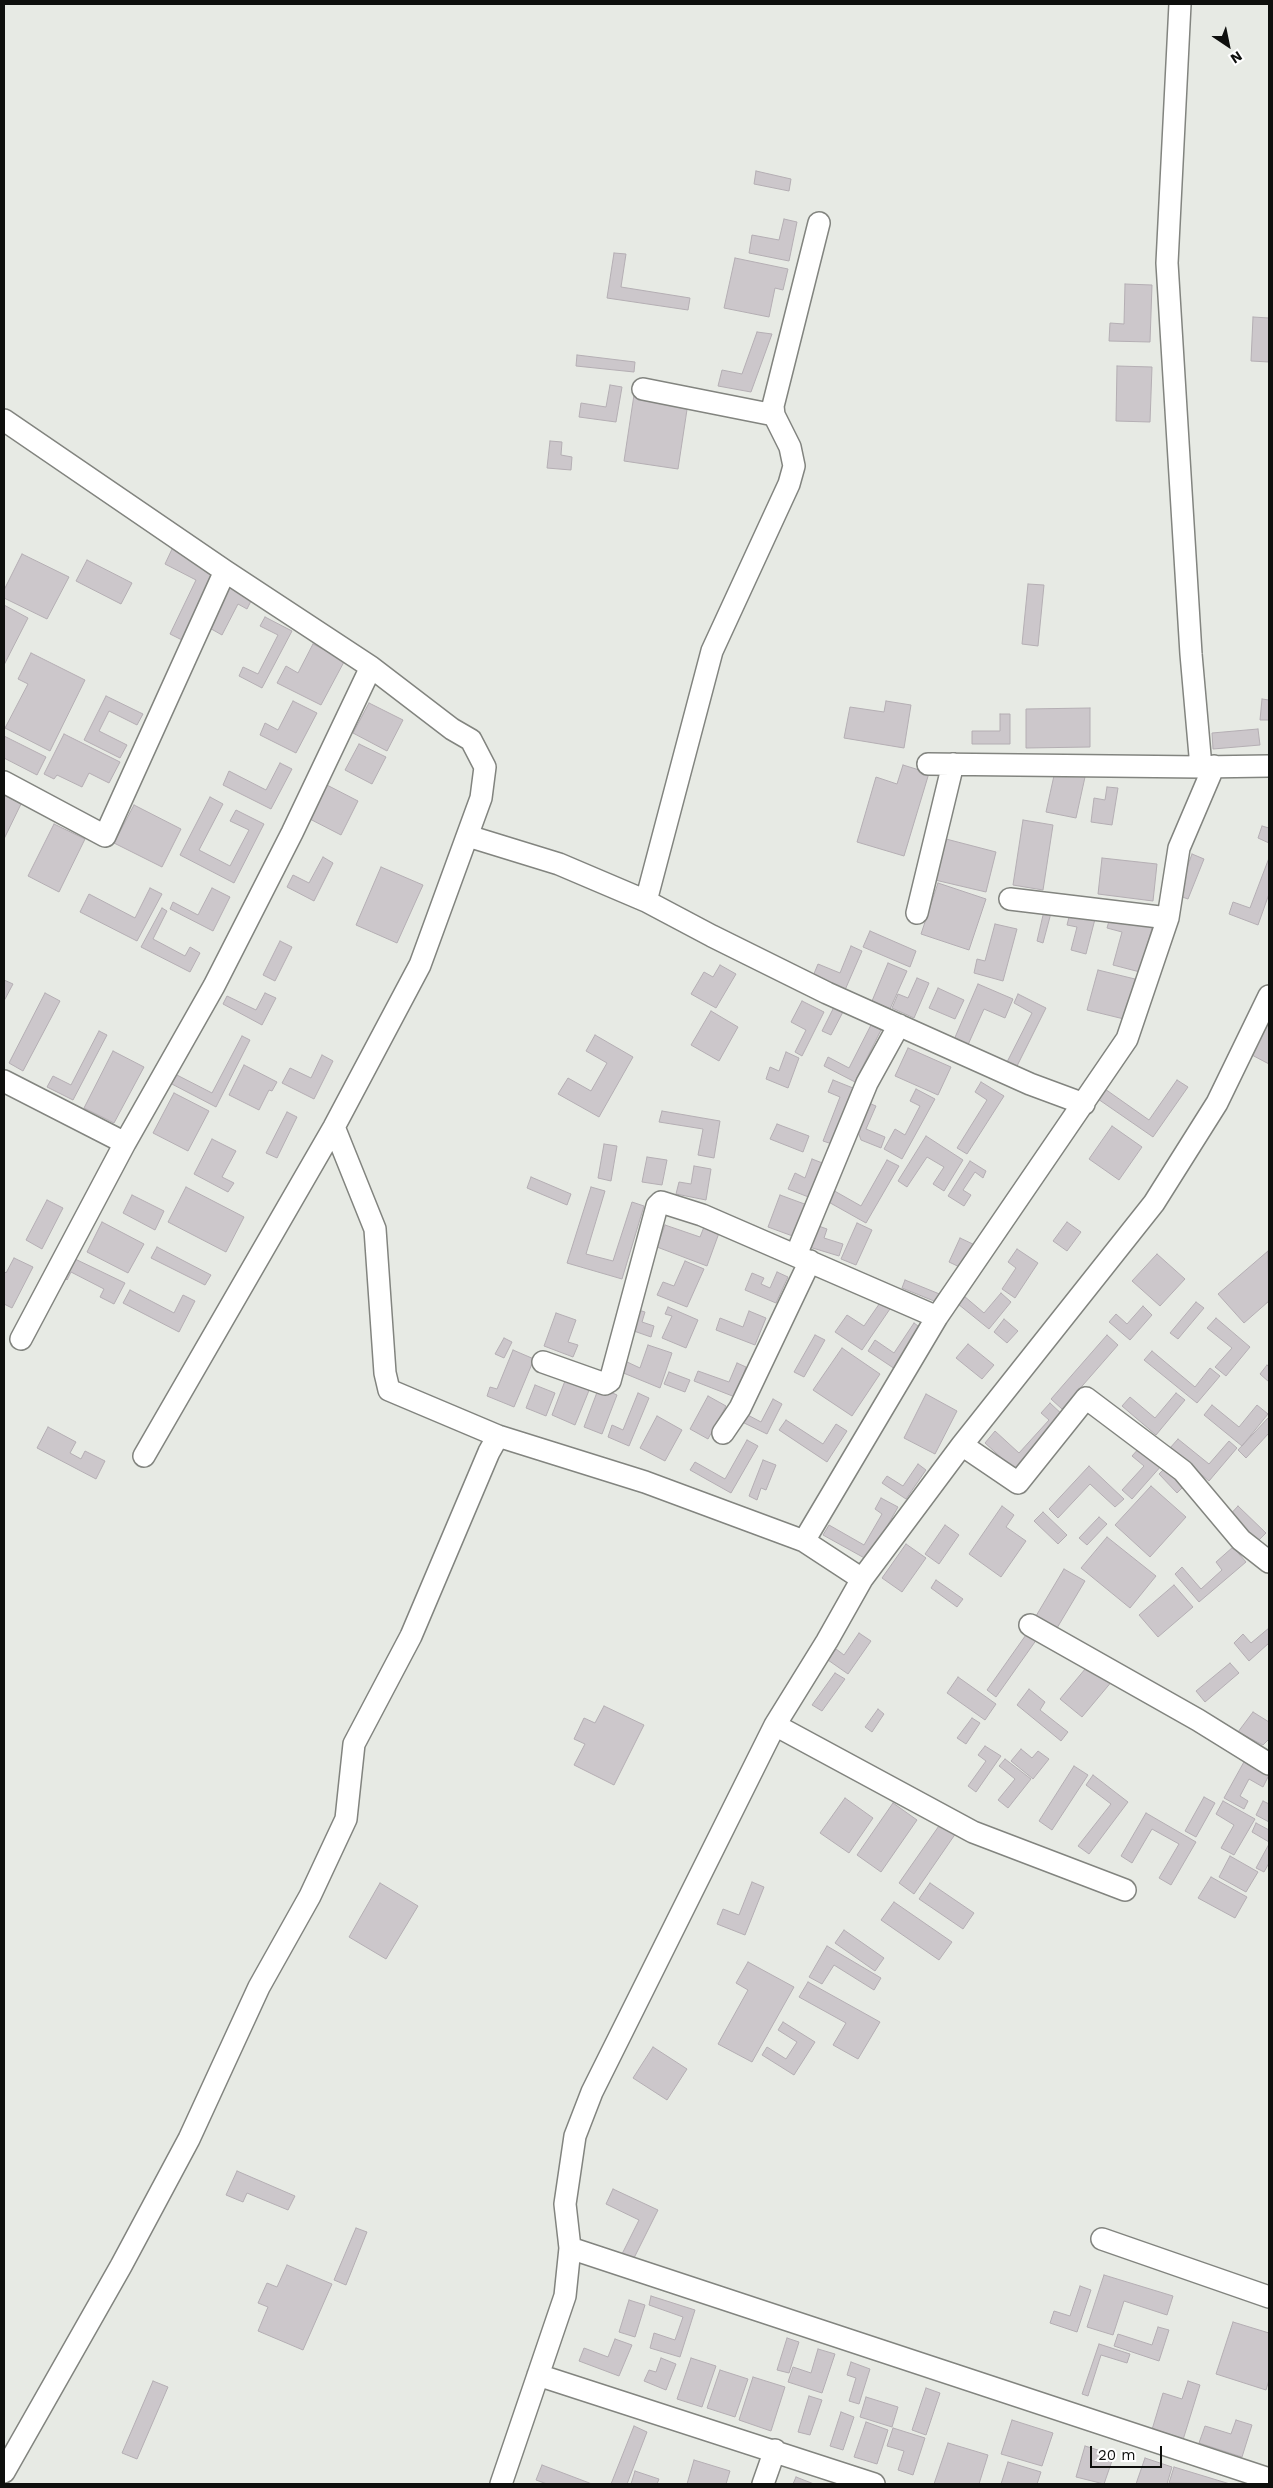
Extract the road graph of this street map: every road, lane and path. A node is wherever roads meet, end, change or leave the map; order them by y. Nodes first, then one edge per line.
1 (1180, 4) edge
2 (819, 223) dead end
3 (643, 389) dead end
4 (774, 415) junction
5 (4, 420) edge
6 (225, 571) junction
7 (371, 666) junction
8 (928, 764) dead end
9 (953, 764) junction
10 (1269, 766) edge
11 (1207, 767) junction
12 (4, 782) edge
13 (468, 836) junction
14 (1010, 899) dead end
15 (646, 901) junction
16 (917, 913) dead end
17 (1168, 918) junction
18 (1269, 996) edge
19 (899, 1025) junction
20 (4, 1081) edge
21 (1084, 1104) junction
22 (334, 1127) junction
23 (125, 1143) junction
24 (803, 1258) junction
25 (937, 1317) junction
26 (21, 1339) dead end
27 (543, 1362) dead end
28 (723, 1433) dead end
29 (498, 1436) junction
30 (962, 1445) junction
31 (144, 1456) dead end
32 (804, 1542) junction
33 (1269, 1562) edge
34 (862, 1579) junction
35 (1030, 1625) dead end
36 (775, 1725) junction
37 (1269, 1764) edge
38 (1125, 1890) dead end
39 (1102, 2239) dead end
40 (570, 2248) junction
41 (1269, 2297) edge
42 (538, 2375) junction
43 (775, 2450) junction
44 (4, 2472) edge
45 (1269, 2479) edge
46 (501, 2484) edge
47 (763, 2484) edge
48 (874, 2484) edge

1 - 11 street
2 - 4 street
3 - 4 street
4 - 15 street
5 - 6 street
6 - 7 street
6 - 12 street
7 - 13 street
7 - 23 street
8 - 9 street
9 - 11 street
9 - 16 street
10 - 11 street
11 - 17 street
13 - 15 street
13 - 22 street
14 - 17 street
15 - 19 street
17 - 21 street
18 - 30 street
19 - 21 street
19 - 24 street
20 - 23 street
21 - 25 street
22 - 29 street
22 - 31 street
23 - 26 street
24 - 25 street
24 - 27 street
24 - 28 street
25 - 32 street
29 - 32 street
29 - 44 street
30 - 33 street
30 - 34 street
32 - 34 street
34 - 36 street
35 - 37 street
36 - 38 street
36 - 40 street
39 - 41 street
40 - 42 street
40 - 45 street
42 - 43 street
42 - 46 street
43 - 47 street
43 - 48 street

